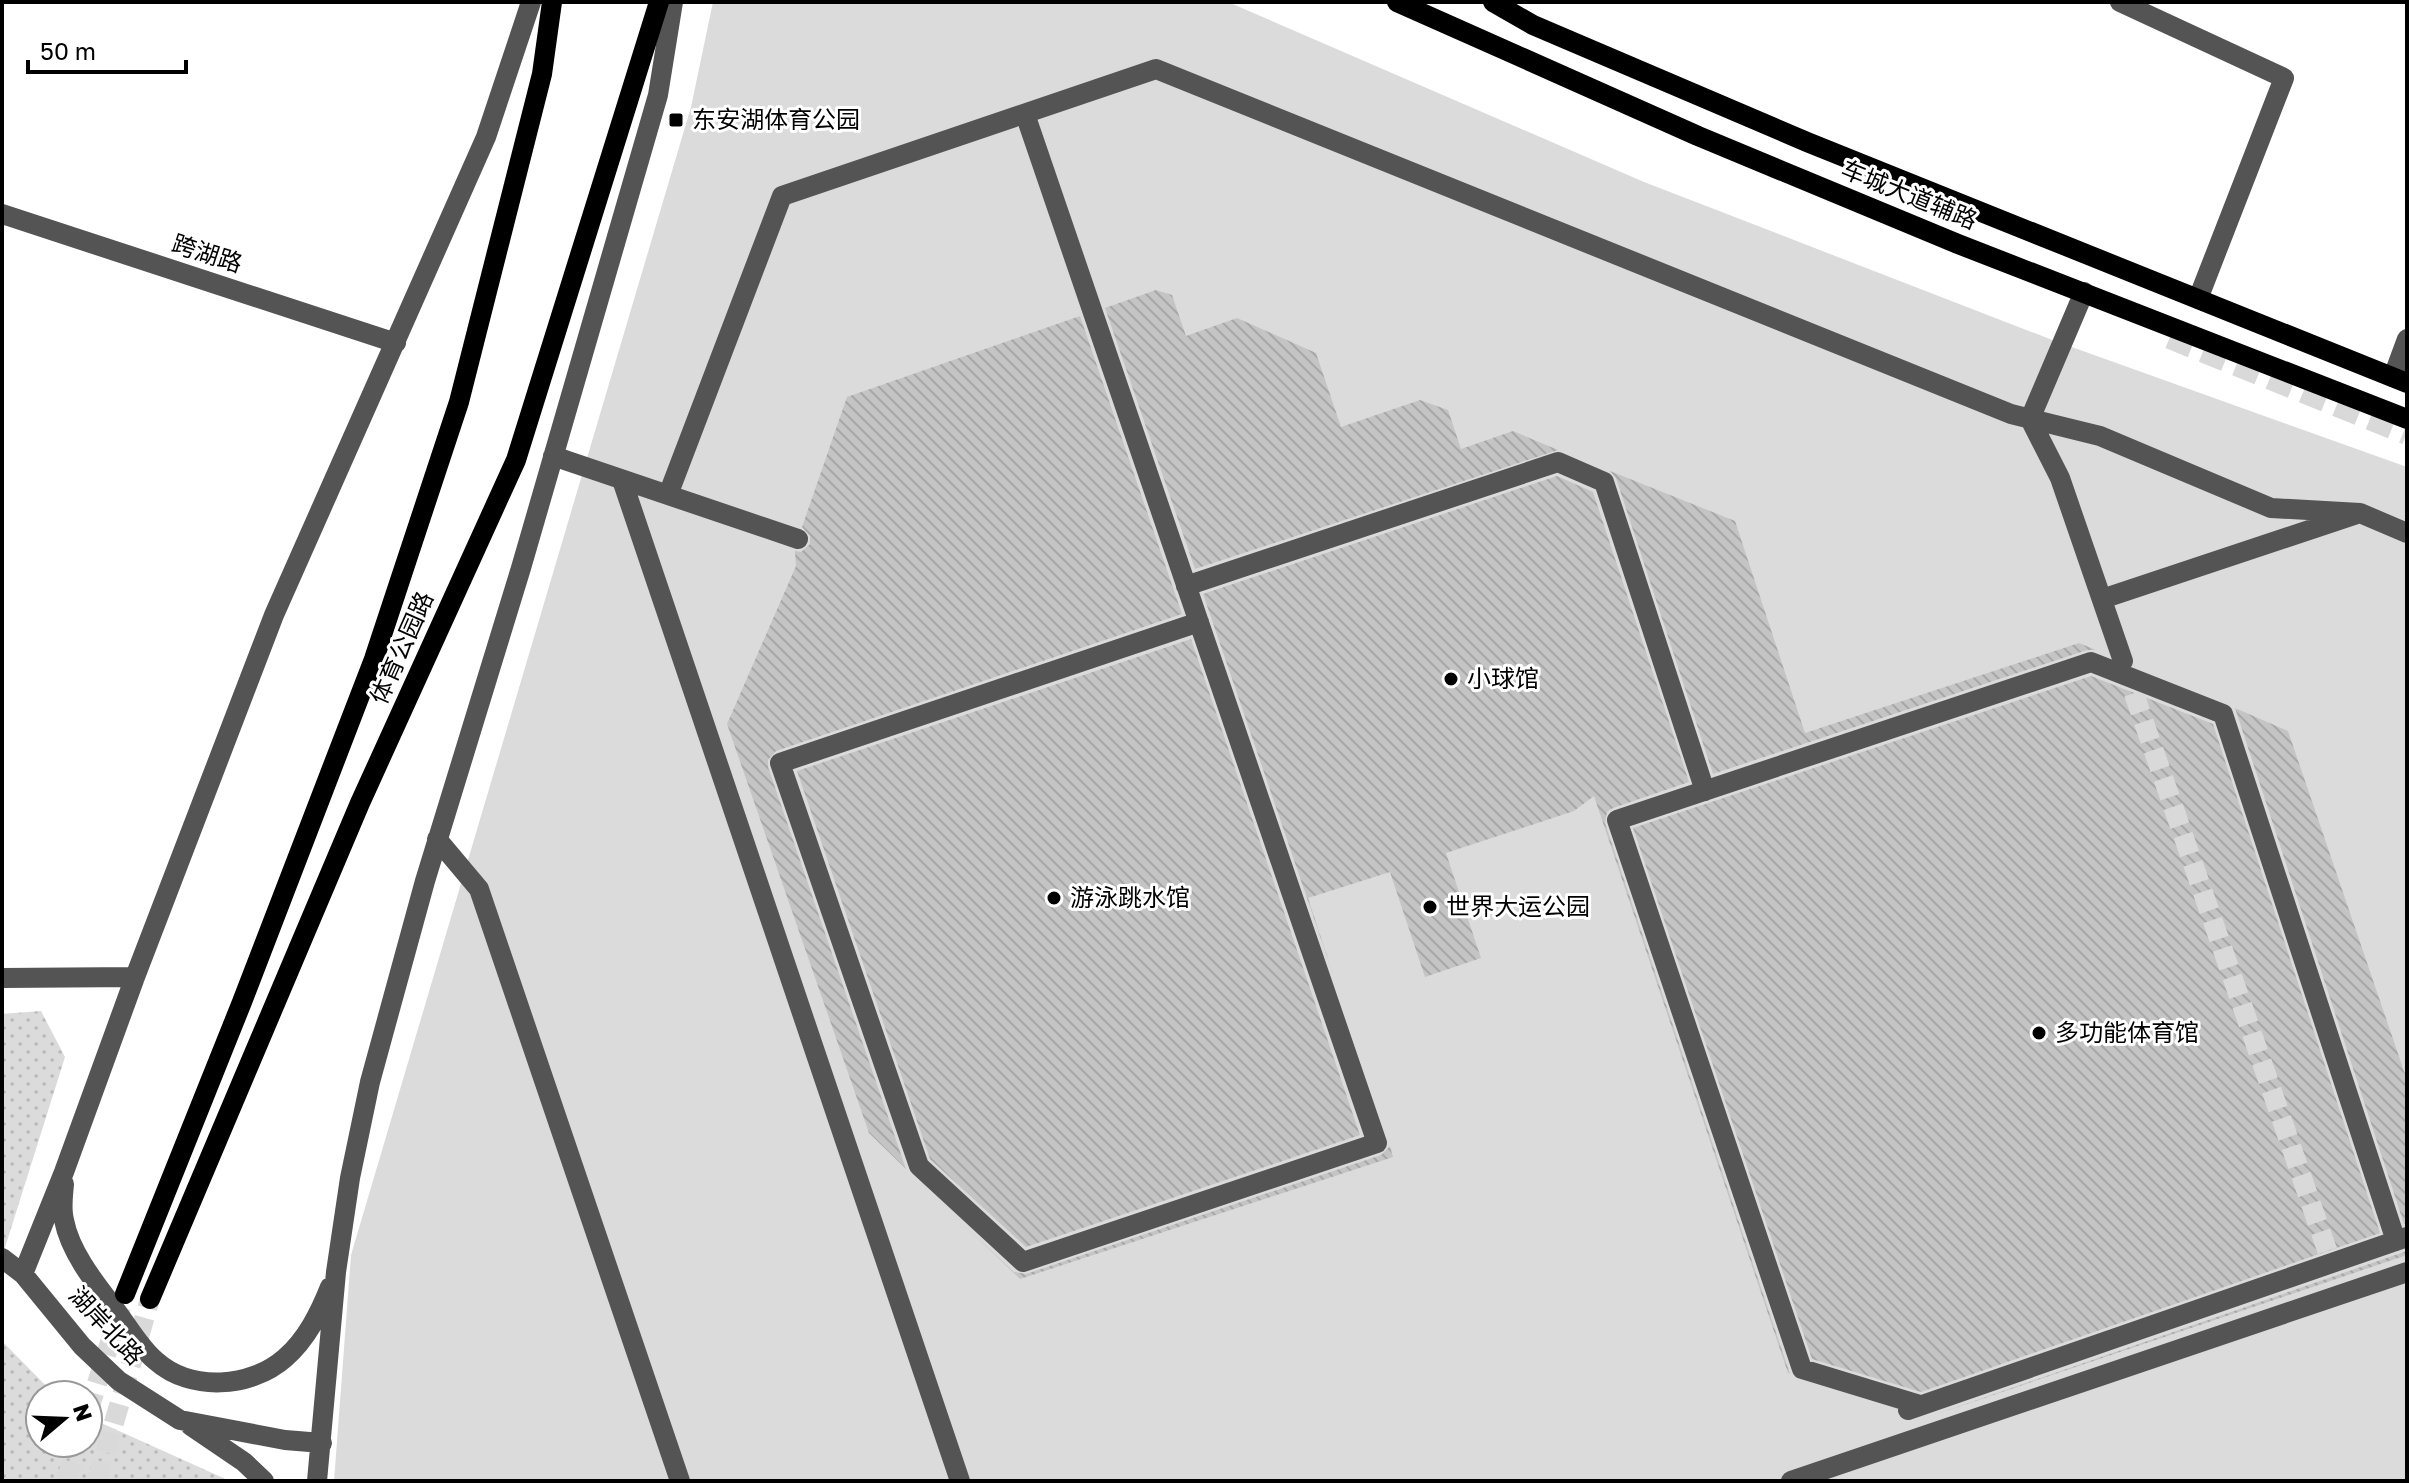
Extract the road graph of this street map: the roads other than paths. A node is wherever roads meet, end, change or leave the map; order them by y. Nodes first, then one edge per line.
1 (531, 2) edge
2 (552, 2) edge
3 (659, 2) edge
4 (673, 2) edge
5 (1397, 2) edge
6 (1493, 2) edge
7 (2120, 2) edge
8 (1025, 114) junction
9 (2, 214) edge
10 (2084, 292) junction
11 (2198, 299) junction
12 (2407, 339) edge
13 (396, 343) junction
14 (2400, 380) edge
15 (2030, 419) junction
16 (2407, 419) edge
17 (553, 456) junction
18 (622, 480) junction
19 (668, 495) junction
20 (2360, 513) junction
21 (2407, 533) edge
22 (798, 539) dead end
23 (1186, 586) junction
24 (2102, 599) junction
25 (1199, 622) junction
26 (2123, 661) tunnel mouth
27 (1705, 791) junction
28 (437, 839) junction
29 (135, 977) junction
30 (2, 978) edge
31 (64, 1172) junction
32 (2402, 1239) edge
33 (2, 1258) edge
34 (2334, 1270) tunnel mouth
35 (336, 1272) junction
36 (2407, 1272) edge
37 (23, 1274) junction
38 (125, 1294) tunnel mouth
39 (2342, 1294) junction
40 (150, 1299) tunnel mouth
41 (180, 1420) junction
42 (322, 1443) junction
43 (264, 1481) edge
44 (317, 1481) edge
45 (680, 1481) edge
46 (960, 1481) edge
47 (1791, 1481) edge

1 - 13 street
2 - 38 main road, 体育公园路
3 - 40 main road, 体育公园路
4 - 17 street
5 - 10 main road, 车城大道辅路
6 - 11 main road, 车城大道辅路
7 - 11 street
8 - 15 street
8 - 19 street
8 - 23 street
9 - 13 street, 跨湖路
10 - 15 street
10 - 16 main road, 车城大道辅路
11 - 14 main road, 车城大道辅路
12 - 14 street
13 - 29 street
15 - 20 street
15 - 24 street
17 - 18 street
17 - 28 street
18 - 19 street
18 - 46 street
19 - 22 street
20 - 21 street
20 - 24 street
23 - 25 street
23 - 27 street
24 - 26 street
25 - 25 street
27 - 32 street
27 - 32 street
28 - 35 street
28 - 45 street
29 - 30 street
29 - 31 street
31 - 35 street
31 - 37 street
33 - 37 street, 湖岸北路
34 - 39 street
35 - 42 street
36 - 39 street
37 - 41 street, 湖岸北路
39 - 47 street
41 - 42 street, 湖岸北路
41 - 43 street
42 - 44 street

